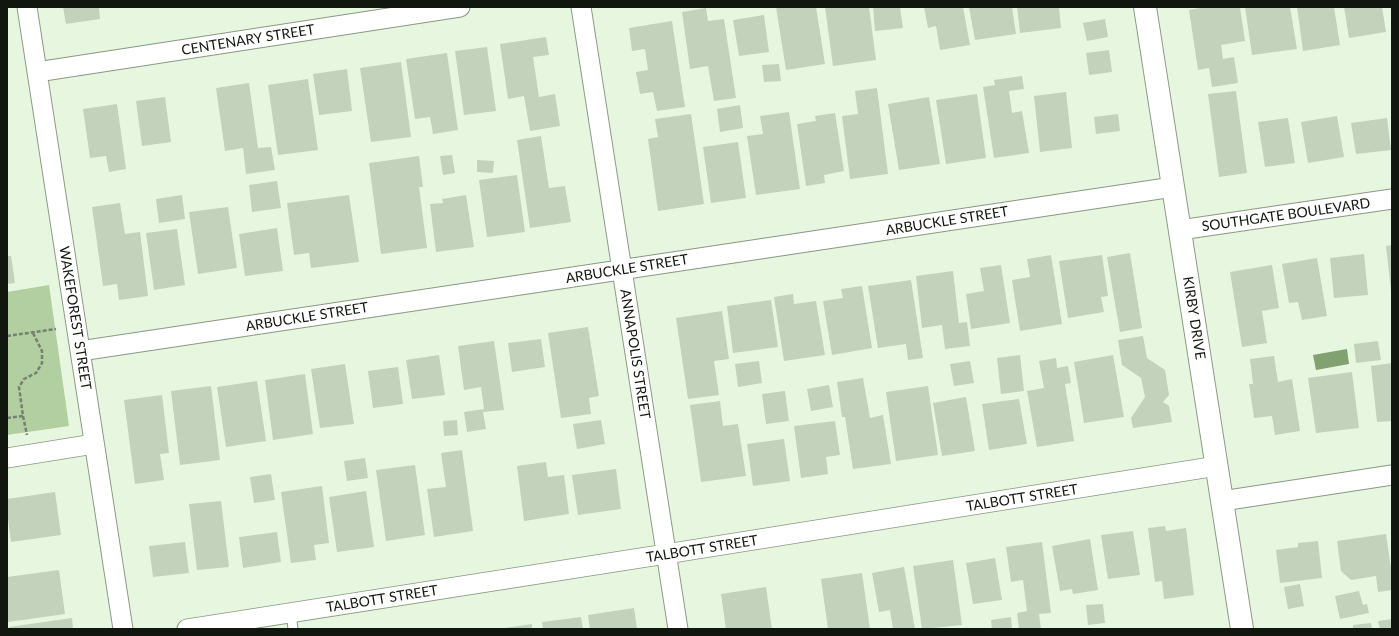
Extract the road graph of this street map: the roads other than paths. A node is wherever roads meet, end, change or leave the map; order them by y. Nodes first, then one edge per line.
1 (27, 7) edge
2 (460, 7) edge
3 (581, 7) edge
4 (1145, 7) edge
5 (37, 72) junction
6 (1173, 187) junction
7 (1392, 199) edge
8 (1180, 230) junction
9 (622, 270) junction
10 (80, 351) junction
11 (94, 444) junction
12 (7, 458) edge
13 (1217, 466) junction
14 (1392, 475) edge
15 (1222, 501) junction
16 (666, 554) junction
17 (292, 621) edge
18 (123, 629) edge
19 (187, 629) edge
20 (678, 629) edge
21 (1242, 629) edge

1 - 5 street, WAKEFOREST STREET
2 - 5 street, CENTENARY STREET
3 - 9 street, ANNAPOLIS STREET
4 - 6 main road, KIRBY DRIVE
5 - 10 street, WAKEFOREST STREET
6 - 8 main road, KIRBY DRIVE
6 - 9 street, ARBUCKLE STREET
7 - 8 street, SOUTHGATE BOULEVARD
8 - 13 main road, KIRBY DRIVE
9 - 10 street, ARBUCKLE STREET
9 - 16 street, ANNAPOLIS STREET
10 - 11 street, WAKEFOREST STREET
11 - 12 street
11 - 18 street, WAKEFOREST STREET
13 - 15 main road, KIRBY DRIVE
13 - 16 street, TALBOTT STREET
14 - 15 street
15 - 21 main road, KIRBY DRIVE
16 - 17 street, TALBOTT STREET
16 - 20 street, ANNAPOLIS STREET
17 - 19 street, TALBOTT STREET

